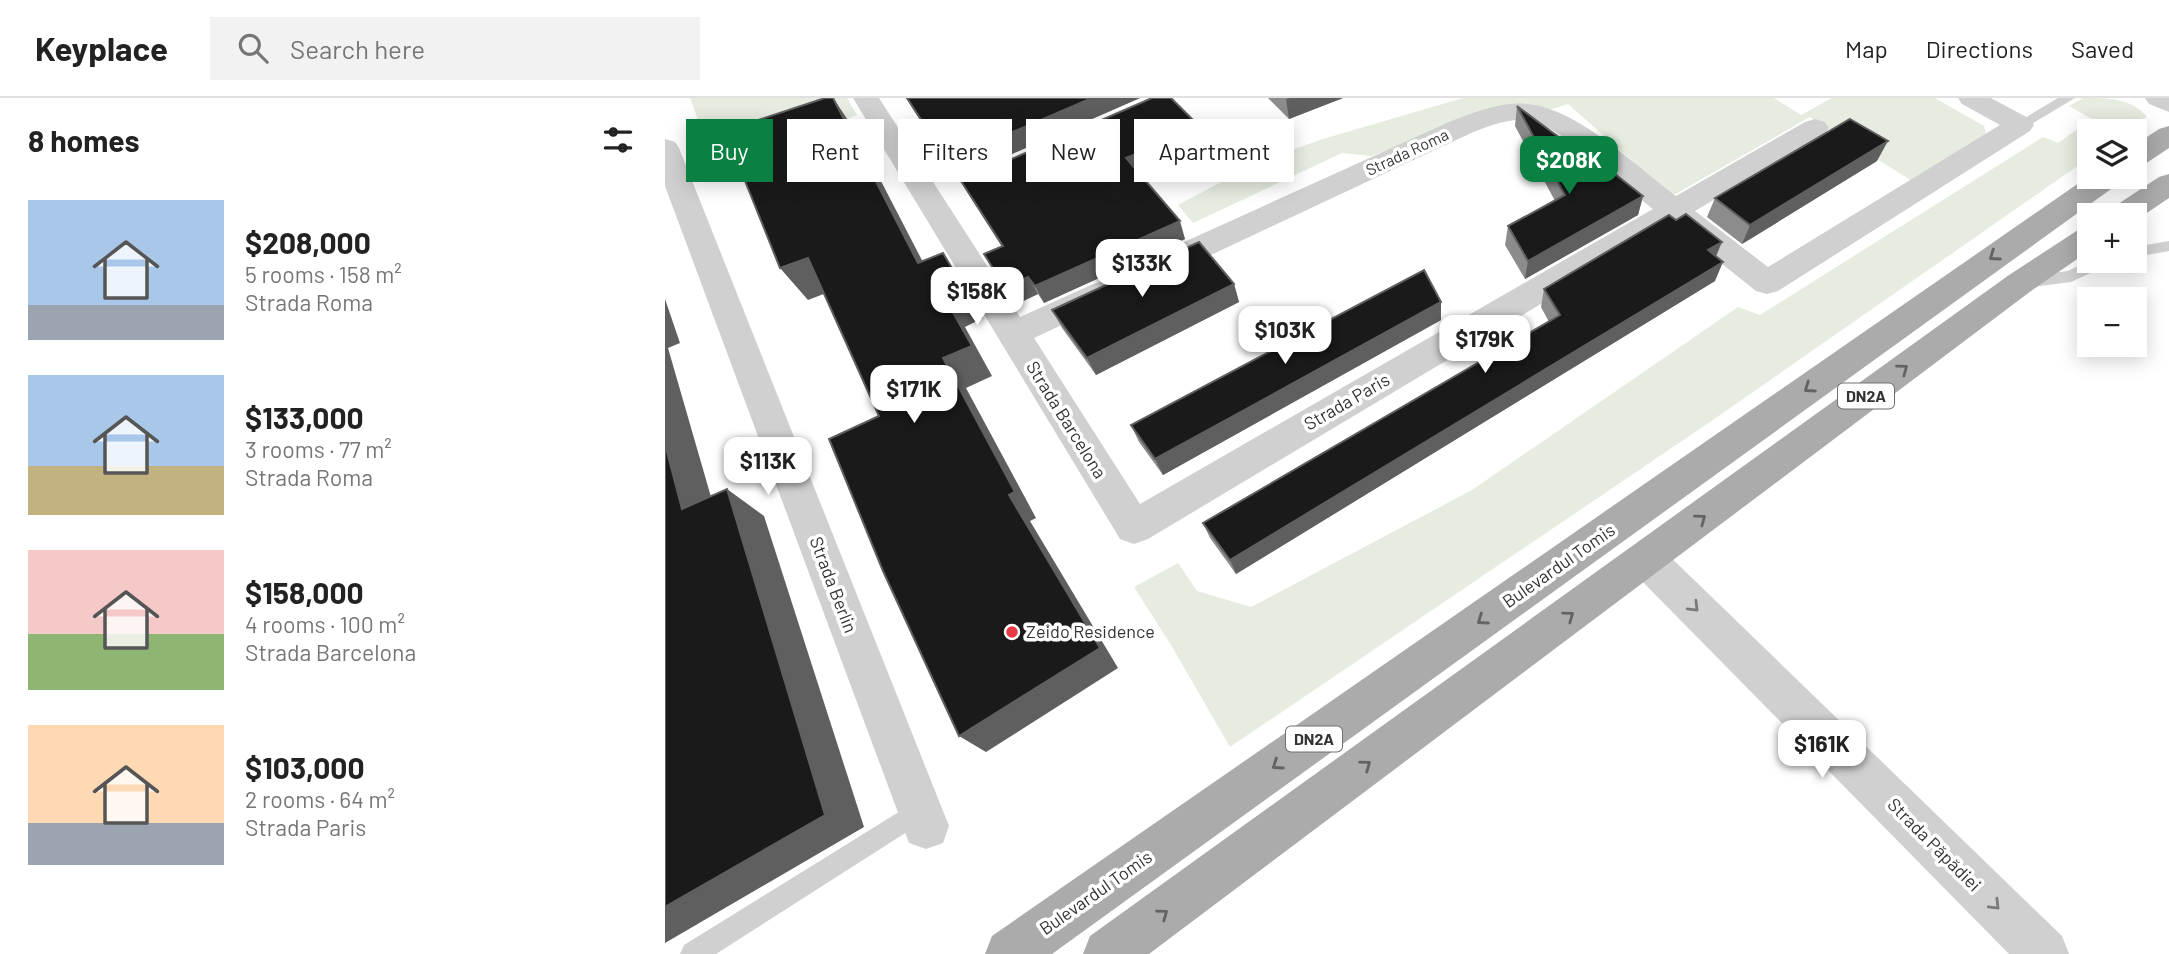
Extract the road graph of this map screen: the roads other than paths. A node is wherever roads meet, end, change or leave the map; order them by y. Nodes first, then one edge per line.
1 (866, 98) edge
2 (1971, 98) edge
3 (2068, 98) edge
4 (2158, 98) edge
5 (2169, 104) edge
6 (2020, 125) junction
7 (1815, 128) dead end
8 (2169, 135) edge
9 (665, 148) edge
10 (2147, 150) edge
11 (2169, 184) edge
12 (2091, 189) edge
13 (2141, 203) edge
14 (1674, 210) junction
15 (2077, 245) edge
16 (2169, 246) edge
17 (2147, 250) edge
18 (2077, 273) edge
19 (2020, 283) junction
20 (1013, 334) junction
21 (1134, 527) joint
22 (1646, 559) junction
23 (914, 824) joint
24 (693, 954) edge
25 (1010, 954) edge
26 (1108, 954) edge
27 (2044, 954) edge

1 - 20 street, Strada Barcelona
2 - 6 street
3 - 6 lane
4 - 5 street
6 - 14 street, Strada Roma
7 - 14 street, Strada Paris
8 - 10 main road
9 - 23 street, Strada Berlin
11 - 13 main road
12 -> 25 main road, Bulevardul Tomis / DN2A
14 - 20 street, Strada Roma
14 - 21 street, Strada Paris
15 - 19 main road, DN2A
16 - 17 lane
18 - 19 lane
22 -> 19 main road, DN2A
20 - 21 street, Strada Barcelona
26 -> 22 main road, DN2A
22 -> 27 street, Strada Păpădiei
23 - 24 lane

